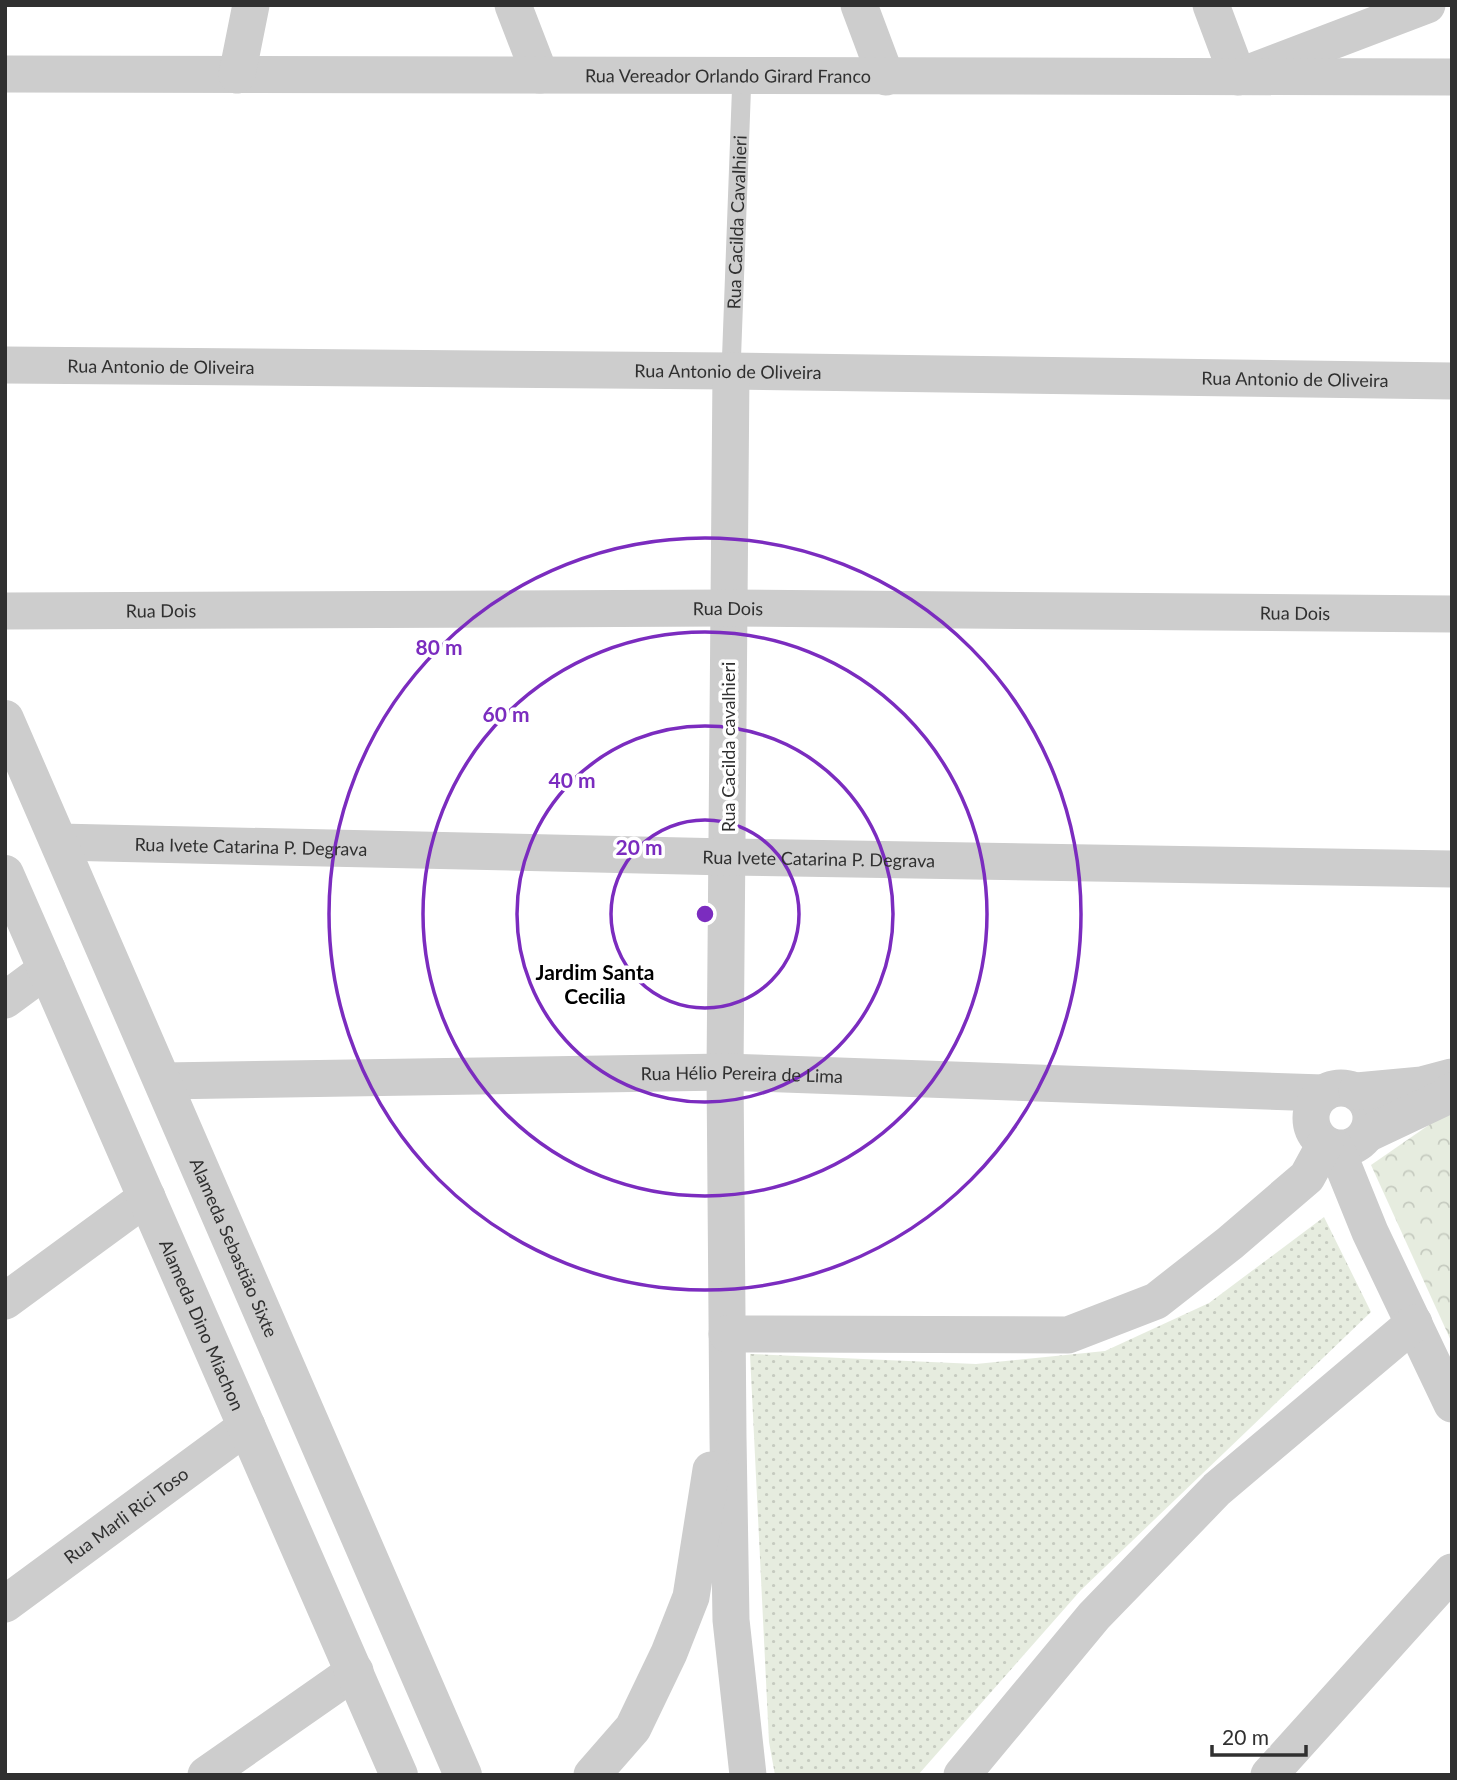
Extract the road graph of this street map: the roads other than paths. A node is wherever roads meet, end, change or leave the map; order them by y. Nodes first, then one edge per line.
1 (251, 5) edge
2 (513, 5) edge
3 (859, 5) edge
4 (1211, 5) edge
5 (1427, 5) edge
6 (5, 74) edge
7 (237, 75) junction
8 (540, 75) junction
9 (742, 75) junction
10 (886, 77) junction
11 (1238, 77) junction
12 (1452, 77) edge
13 (5, 365) edge
14 (731, 371) junction
15 (1452, 381) edge
16 (729, 608) junction
17 (5, 611) edge
18 (1452, 614) edge
19 (5, 719) edge
20 (59, 842) junction
21 (728, 857) junction
22 (1452, 869) edge
23 (5, 874) edge
24 (47, 969) junction
25 (5, 999) edge
26 (725, 1072) junction
27 (1452, 1077) edge
28 (163, 1081) junction
29 (1452, 1091) edge
30 (1340, 1092) junction
31 (1347, 1142) junction
32 (147, 1198) junction
33 (5, 1301) edge
34 (1413, 1323) junction
35 (727, 1334) junction
36 (1452, 1404) edge
37 (247, 1426) junction
38 (1452, 1572) edge
39 (5, 1604) edge
40 (355, 1671) junction
41 (206, 1775) edge
42 (399, 1775) edge
43 (463, 1775) edge
44 (592, 1775) edge
45 (748, 1775) edge
46 (962, 1775) edge
47 (1269, 1775) edge

1 - 7 street
2 - 8 street
3 - 10 street
4 - 11 street
5 - 11 street
6 - 7 street, Rua Vereador Orlando Girard Franco
7 - 8 street, Rua Vereador Orlando Girard Franco
8 - 9 street, Rua Vereador Orlando Girard Franco
9 - 10 street, Rua Vereador Orlando Girard Franco
9 - 14 lane, Rua Cacilda Cavalhieri
10 - 11 street, Rua Vereador Orlando Girard Franco
11 - 12 street, Rua Vereador Orlando Girard Franco
13 - 14 street, Rua Antonio de Oliveira
14 - 15 street, Rua Antonio de Oliveira
14 - 16 street, Rua Cacilda cavalhieri
16 - 17 street, Rua Dois
16 - 18 street, Rua Dois
16 - 21 street, Rua Cacilda cavalhieri
19 - 20 street, Alameda Sebastião Sixte
20 - 21 street, Rua Ivete Catarina P. Degrava
20 - 28 street, Alameda Sebastião Sixte
21 - 22 street, Rua Ivete Catarina P. Degrava
21 - 26 street, Rua Cacilda cavalhieri
23 - 24 street, Alameda Dino Miachon
24 - 25 street
24 - 32 street, Alameda Dino Miachon
26 - 28 street, Rua Hélio Pereira de Lima
26 - 30 street, Rua Hélio Pereira de Lima
26 - 35 street, Rua Cacilda cavalhieri
27 - 30 street, Rua Hélio Pereira de Lima
28 - 43 street, Alameda Sebastião Sixte
29 - 31 street
30 - 31 street
30 - 31 street
31 - 34 street
31 - 35 street
32 - 33 street
32 - 37 street, Alameda Dino Miachon
34 - 36 street
34 - 46 street
35 - 44 street
35 - 45 street
37 - 39 street, Rua Marli Rici Toso
37 - 40 street, Alameda Dino Miachon
38 - 47 street
40 - 41 street
40 - 42 street, Alameda Dino Miachon

